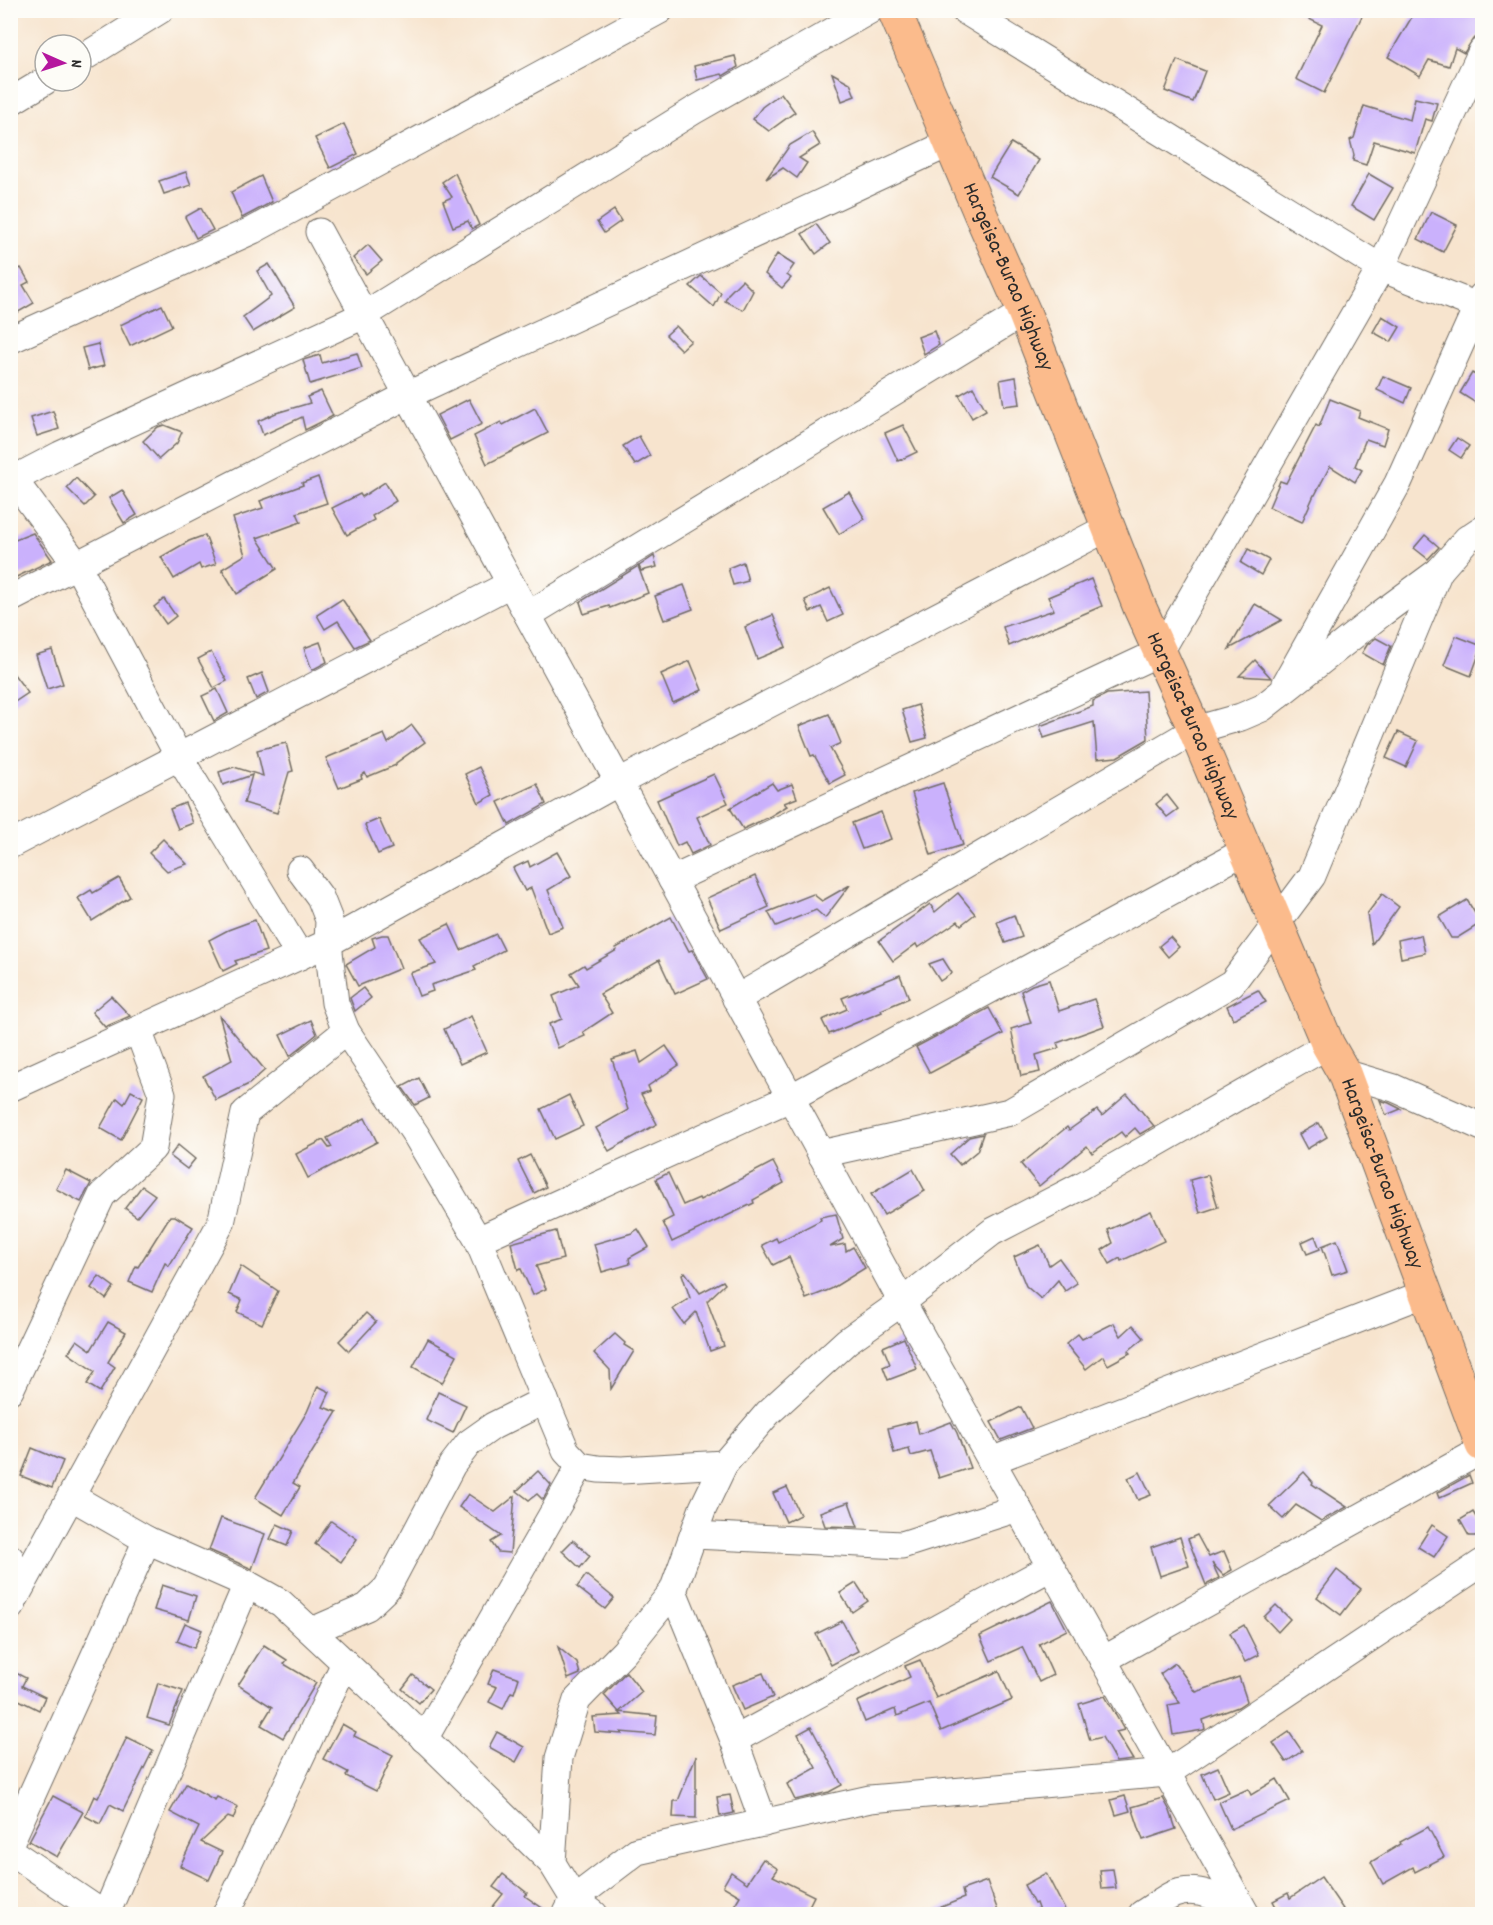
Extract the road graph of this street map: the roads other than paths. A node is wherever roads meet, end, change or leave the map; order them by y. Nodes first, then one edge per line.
1 (160, 10) edge
2 (660, 10) edge
3 (870, 10) edge
4 (894, 10) edge
5 (964, 10) edge
6 (1482, 51) edge
7 (93, 52) edge
8 (33, 88) edge
9 (10, 102) edge
10 (950, 143) junction
11 (319, 232) dead end
12 (1381, 268) junction
13 (1481, 303) edge
14 (1024, 312) junction
15 (364, 315) junction
16 (10, 340) edge
17 (408, 395) junction
18 (11, 477) edge
19 (1109, 527) junction
20 (1482, 529) edge
21 (76, 565) junction
22 (1439, 571) junction
23 (510, 584) junction
24 (10, 599) edge
25 (528, 615) junction
26 (1160, 652) junction
27 (1280, 694) junction
28 (1195, 730) junction
29 (178, 757) junction
30 (619, 782) junction
31 (10, 845) edge
32 (1245, 850) junction
33 (300, 870) dead end
34 (672, 880) junction
35 (1276, 923) junction
36 (328, 944) junction
37 (300, 956) junction
38 (736, 999) junction
39 (138, 1030) junction
40 (346, 1031) junction
41 (1328, 1045) junction
42 (1344, 1073) junction
43 (17, 1085) edge
44 (790, 1098) junction
45 (10, 1107) edge
46 (1482, 1127) edge
47 (821, 1154) junction
48 (478, 1240) junction
49 (1426, 1293) junction
50 (902, 1302) junction
51 (10, 1390) edge
52 (545, 1400) junction
53 (1482, 1445) edge
54 (1482, 1450) edge
55 (991, 1461) junction
56 (724, 1464) junction
57 (580, 1466) junction
58 (72, 1497) junction
59 (1018, 1508) junction
60 (694, 1534) junction
61 (147, 1540) junction
62 (10, 1558) edge
63 (1482, 1563) edge
64 (1051, 1567) junction
65 (247, 1584) junction
66 (673, 1591) junction
67 (12, 1605) edge
68 (312, 1631) junction
69 (1103, 1660) junction
70 (345, 1663) junction
71 (424, 1739) junction
72 (734, 1740) junction
73 (1167, 1773) junction
74 (764, 1823) junction
75 (10, 1843) edge
76 (10, 1851) edge
77 (552, 1863) junction
78 (578, 1909) edge
79 (104, 1914) edge
80 (226, 1914) edge
81 (1142, 1914) edge
82 (1238, 1914) edge
83 (1246, 1914) edge

1 - 7 street
2 - 16 street
3 - 15 street
4 - 10 highway, Hargeisa-Burao Highway
5 - 12 street
6 - 12 street
8 - 9 street
10 - 14 highway, Hargeisa-Burao Highway
10 - 17 street
11 - 15 street
12 - 13 street
12 - 26 street
13 - 27 street
14 - 19 highway, Hargeisa-Burao Highway
14 - 25 street
15 - 17 street
15 - 18 street
17 - 21 street
17 - 23 street
18 - 21 street
19 - 26 highway, Hargeisa-Burao Highway
19 - 30 street
20 - 22 street
21 - 24 street
21 - 29 street
22 - 27 street
22 - 35 street
23 - 25 street
23 - 29 street
25 - 30 street
26 - 28 highway, Hargeisa-Burao Highway
26 - 34 street
27 - 28 street
28 - 32 highway, Hargeisa-Burao Highway
28 - 38 street
29 - 31 street
29 - 37 street
30 - 34 street
30 - 36 street
32 - 35 highway, Hargeisa-Burao Highway
32 - 44 street
33 - 36 street
34 - 38 street
35 - 41 highway, Hargeisa-Burao Highway
35 - 47 street
36 - 37 street
36 - 40 street
37 - 39 street
38 - 44 street
39 - 43 street
39 - 51 street
40 - 48 street
40 - 58 street
41 - 42 highway, Hargeisa-Burao Highway
41 - 50 street
42 - 46 street
42 - 49 highway, Hargeisa-Burao Highway
43 - 45 street
44 - 47 street
44 - 48 street
47 - 50 street
48 - 52 street
49 - 53 highway, Hargeisa-Burao Highway
49 - 55 street
50 - 55 street
50 - 56 street
52 - 57 street
52 - 68 street
54 - 69 street
55 - 59 street
56 - 57 street
56 - 60 street
57 - 71 street
58 - 61 street
58 - 67 street
59 - 60 street
59 - 64 street
60 - 66 street
61 - 65 street
61 - 75 street
62 - 67 street
63 - 73 street
64 - 69 street
64 - 72 street
65 - 68 street
65 - 79 street
66 - 72 street
66 - 77 street
68 - 70 street
69 - 73 street
70 - 71 street
70 - 80 street
71 - 77 street
72 - 74 street
73 - 74 street
73 - 83 street
74 - 78 street
76 - 79 street
77 - 78 street
81 - 82 street

